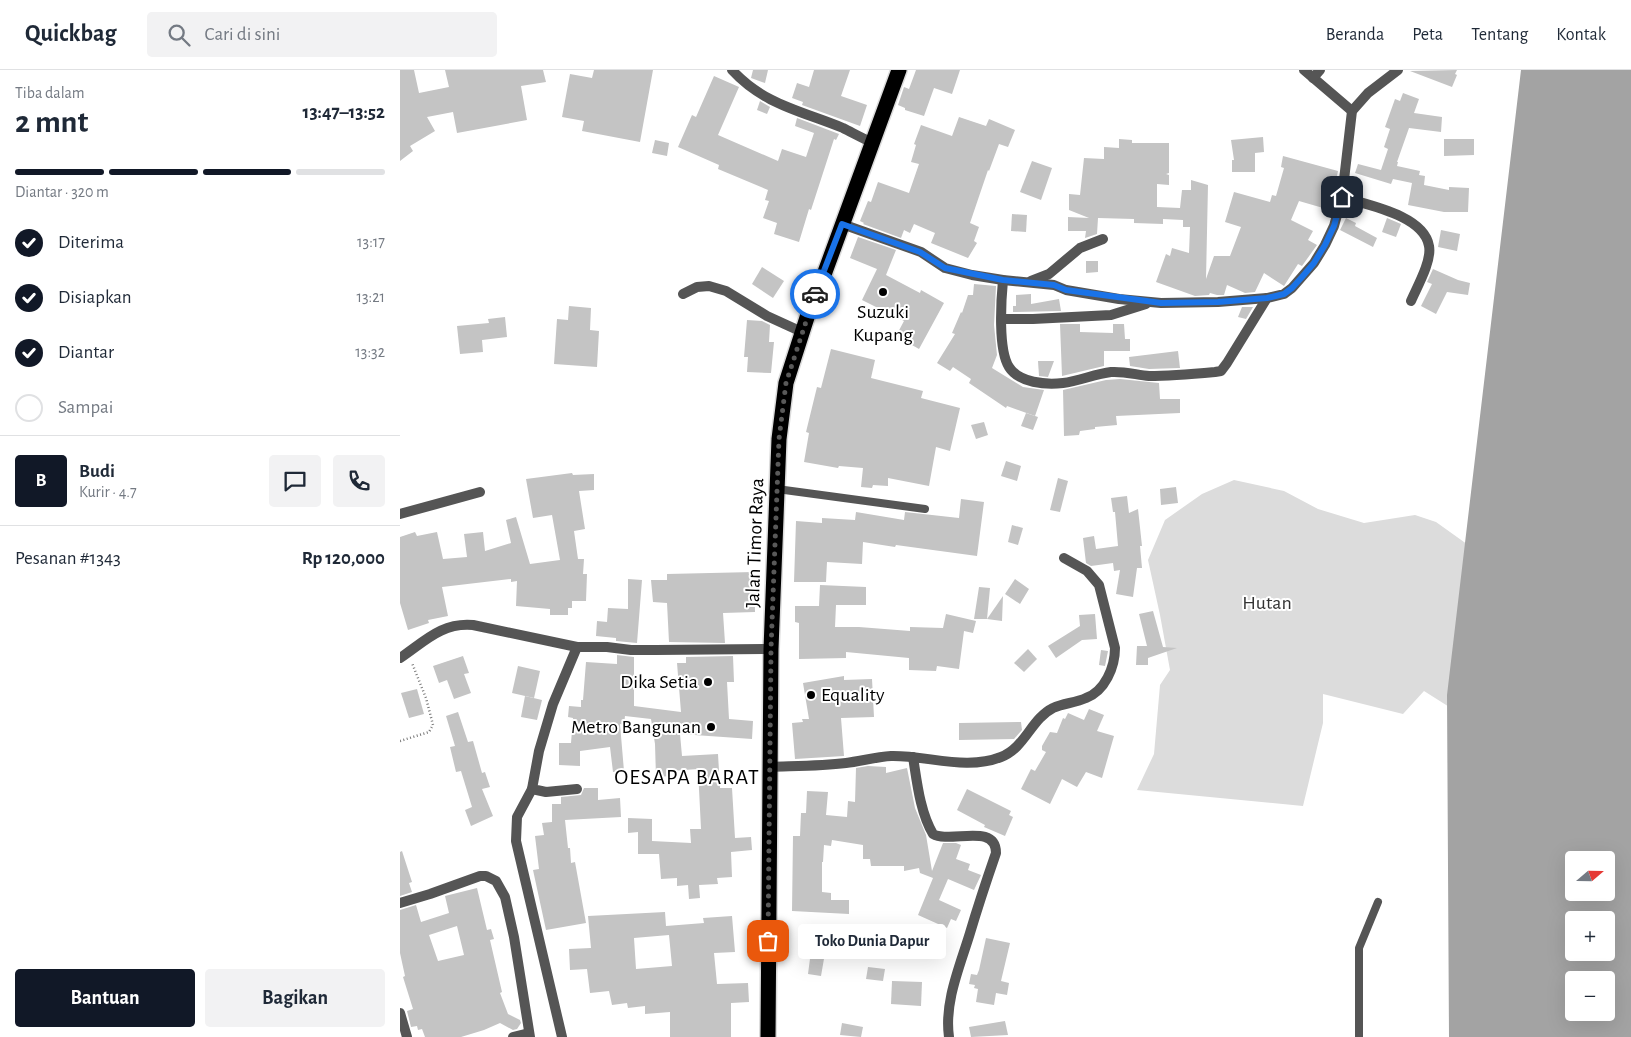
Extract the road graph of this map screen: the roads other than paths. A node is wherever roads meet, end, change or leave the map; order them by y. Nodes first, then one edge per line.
1 (732, 70) edge
2 (898, 70) edge
3 (1304, 70) edge
4 (1398, 70) edge
5 (1316, 74) edge
6 (1352, 111) junction
7 (871, 142) junction
8 (1342, 197) junction
9 (842, 224) junction
10 (1103, 239) dead end
11 (1003, 280) junction
12 (1027, 282) junction
13 (682, 294) dead end
14 (1267, 298) junction
15 (1411, 301) dead end
16 (1152, 303) junction
17 (1002, 318) junction
18 (802, 332) junction
19 (777, 489) junction
20 (480, 492) dead end
21 (925, 509) dead end
22 (400, 514) edge
23 (1064, 558) dead end
24 (577, 647) junction
25 (771, 649) junction
26 (404, 656) edge
27 (912, 757) junction
28 (770, 767) junction
29 (532, 789) junction
30 (577, 789) dead end
31 (400, 902) edge
32 (1378, 902) dead end
33 (400, 1014) edge
34 (530, 1035) edge
35 (407, 1037) edge
36 (513, 1037) edge
37 (562, 1037) edge
38 (768, 1037) edge
39 (949, 1037) edge
40 (1359, 1037) edge

1 - 7 street
2 - 7 highway, Jalan Timor Raya
3 - 5 street
4 - 6 street
5 - 6 street
6 - 8 street
7 - 9 highway, Jalan Timor Raya
8 - 14 street
8 - 15 street
9 - 11 street
9 - 18 highway, Jalan Timor Raya
10 - 12 street
11 - 12 street
11 - 17 street
12 - 16 street
13 - 18 street
14 - 16 street
14 - 17 street
16 - 17 street
18 - 19 highway, Jalan Timor Raya
19 - 21 lane
19 - 25 highway, Jalan Timor Raya
20 - 22 street
23 - 27 street
24 - 25 street
24 - 26 street
24 - 29 street
25 - 28 highway, Jalan Timor Raya
27 - 28 street
27 - 39 street
28 - 38 highway, Jalan Timor Raya
29 - 30 street
29 - 37 street
31 - 34 street
32 - 40 lane
33 - 35 street
34 - 36 street

